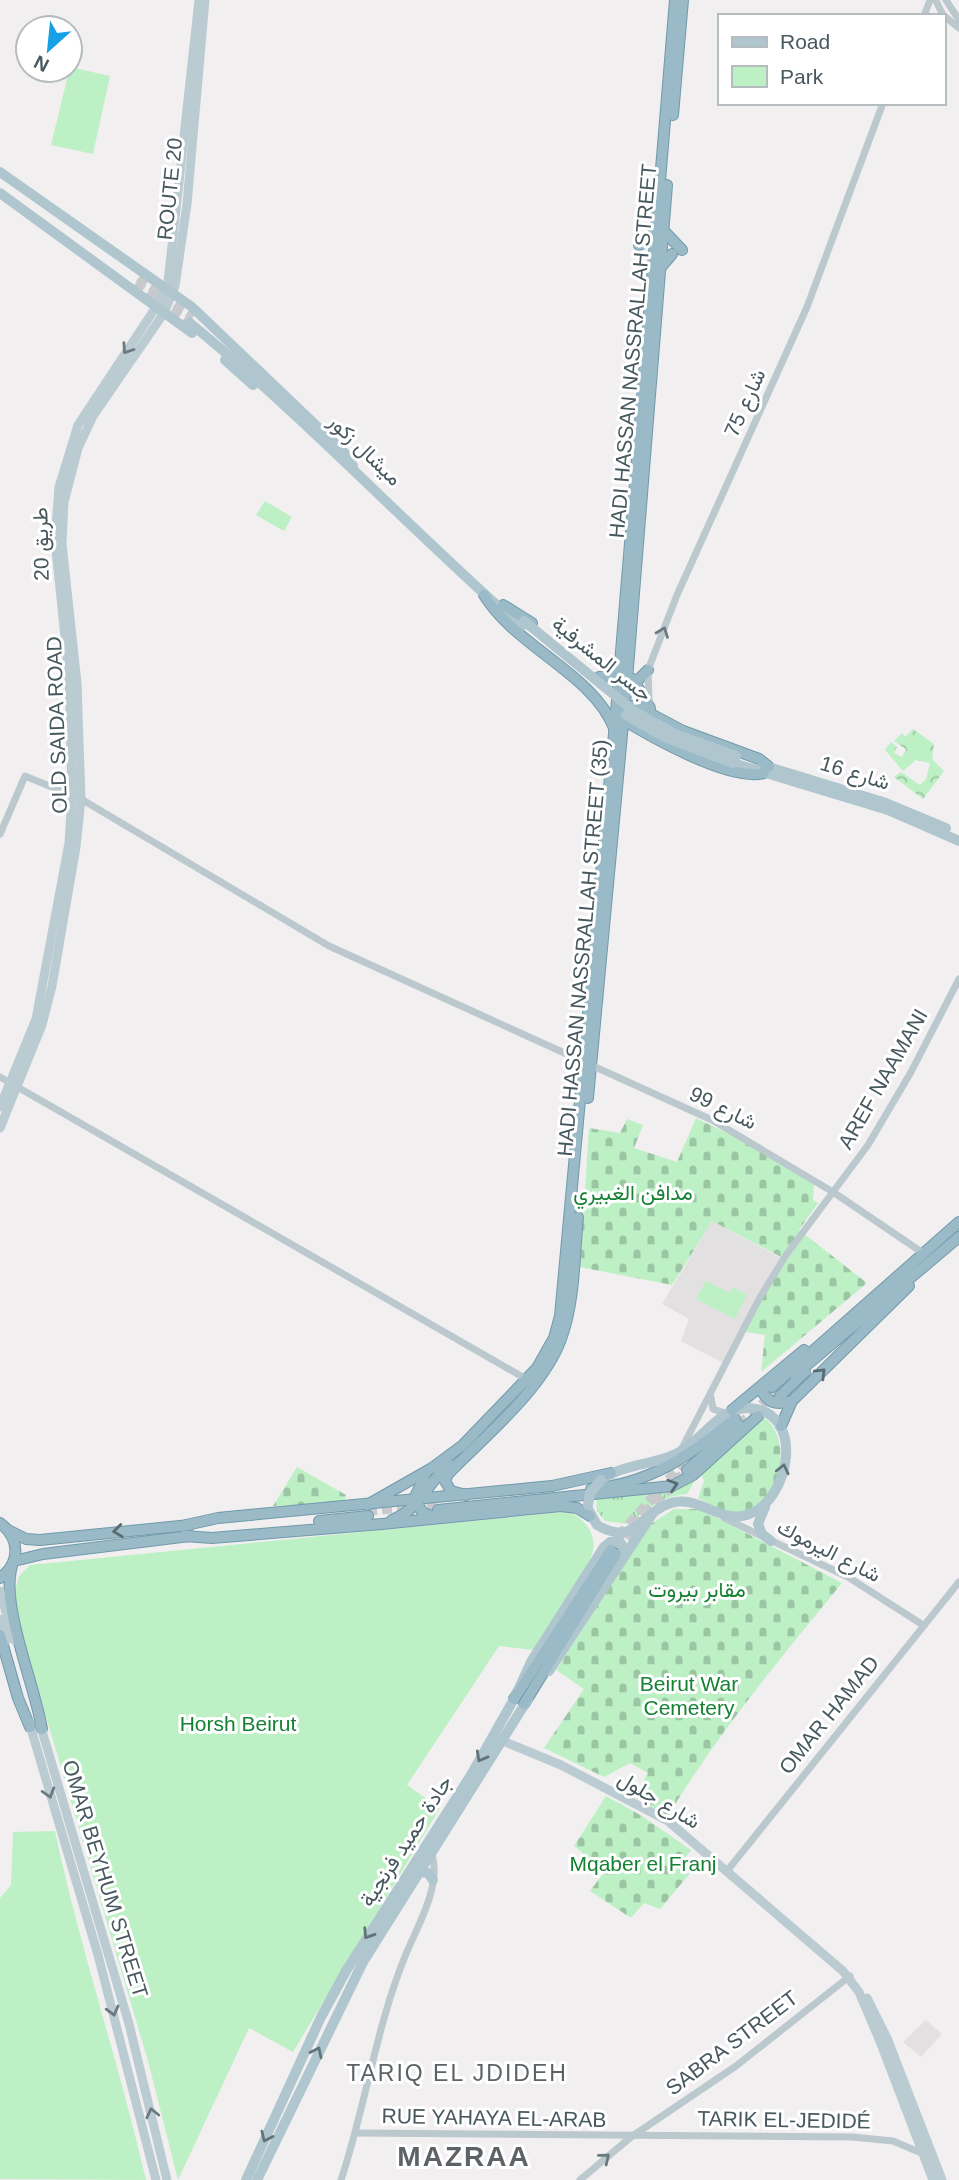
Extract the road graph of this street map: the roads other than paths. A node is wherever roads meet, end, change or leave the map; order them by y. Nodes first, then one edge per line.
1 (198, 0) edge
2 (205, 0) edge
3 (675, 0) edge
4 (683, 0) edge
5 (933, 0) edge
6 (944, 0) edge
7 (959, 17) edge
8 (946, 20) edge
9 (959, 28) edge
10 (882, 105) edge
11 (0, 175) edge
12 (0, 187) edge
13 (0, 193) edge
14 (660, 228) junction
15 (682, 250) dead end
16 (671, 254) dead end
17 (656, 267) junction
18 (139, 280) junction
19 (171, 284) junction
20 (157, 315) junction
21 (186, 315) junction
22 (352, 468) junction
23 (484, 595) junction
24 (507, 610) junction
25 (579, 661) junction
26 (623, 666) junction
27 (648, 670) junction
28 (569, 676) junction
29 (598, 677) junction
30 (634, 682) junction
31 (600, 700) junction
32 (621, 704) junction
33 (652, 712) junction
34 (614, 729) junction
35 (644, 733) junction
36 (620, 744) junction
37 (767, 770) junction
38 (76, 797) junction
39 (0, 834) edge
40 (959, 835) edge
41 (959, 842) edge
42 (959, 979) edge
43 (588, 1063) junction
44 (0, 1077) edge
45 (14, 1085) junction
46 (0, 1107) edge
47 (0, 1128) edge
48 (833, 1192) junction
49 (959, 1222) edge
50 (959, 1237) edge
51 (927, 1257) junction
52 (531, 1381) junction
53 (713, 1389) junction
54 (774, 1390) junction
55 (792, 1401) junction
56 (734, 1416) junction
57 (758, 1416) dead end
58 (781, 1426) junction
59 (702, 1446) junction
60 (466, 1449) junction
61 (678, 1452) junction
62 (432, 1468) junction
63 (611, 1474) junction
64 (466, 1495) junction
65 (417, 1502) junction
66 (768, 1502) junction
67 (439, 1510) junction
68 (367, 1511) junction
69 (653, 1513) junction
70 (716, 1514) junction
71 (594, 1521) junction
72 (382, 1524) junction
73 (4, 1526) edge
74 (184, 1536) junction
75 (40, 1540) junction
76 (771, 1541) junction
77 (43, 1553) junction
78 (616, 1555) junction
79 (598, 1556) junction
80 (13, 1563) junction
81 (0, 1578) edge
82 (959, 1583) edge
83 (0, 1591) edge
84 (0, 1619) edge
85 (923, 1625) junction
86 (0, 1635) edge
87 (514, 1699) junction
88 (524, 1704) joint
89 (30, 1727) junction
90 (42, 1729) junction
91 (503, 1741) junction
92 (429, 1851) junction
93 (727, 1871) junction
94 (421, 1872) junction
95 (433, 1880) junction
96 (847, 1975) junction
97 (357, 2133) junction
98 (631, 2137) junction
99 (927, 2155) junction
100 (156, 2180) edge
101 (167, 2180) edge
102 (246, 2180) edge
103 (257, 2180) edge
104 (341, 2180) edge
105 (580, 2180) edge
106 (933, 2180) edge
107 (942, 2180) edge

1 - 19 main road
2 - 19 main road, ROUTE 20
3 - 14 highway, HADI HASSAN NASSRALLAH STREET
4 - 14 highway, HADI HASSAN NASSRALLAH STREET
5 - 6 street
6 - 7 street
8 - 9 street
27 -> 10 street, شارع 75
11 - 18 main road
12 - 18 main road
13 - 18 main road
14 - 15 highway
14 - 17 highway, HADI HASSAN NASSRALLAH STREET
14 - 17 highway
16 - 17 highway
17 - 26 highway, HADI HASSAN NASSRALLAH STREET
18 - 19 main road
18 - 20 main road
19 - 20 main road, ROUTE 20
19 - 21 main road
19 - 21 main road
20 - 21 main road
20 - 38 main road, طريق 20
21 - 22 main road
21 - 22 main road
22 - 23 main road, ميشال زكور
22 - 24 main road, ميشال زكور
23 - 24 main road, ميشال زكور
23 - 28 highway
24 - 25 highway
24 - 37 main road, جسر المشرفية, bridge
25 - 28 highway
25 - 29 highway
26 - 29 highway
26 - 30 highway
26 - 32 highway, HADI HASSAN NASSRALLAH STREET
27 - 30 highway
27 - 33 street, شارع 75
28 - 31 highway
29 - 32 highway
30 - 32 highway
30 - 33 highway
31 - 32 highway
31 - 34 highway
32 - 33 highway
32 - 34 highway, HADI HASSAN NASSRALLAH STREET
32 - 35 highway
32 - 36 highway, HADI HASSAN NASSRALLAH STREET (35)
33 - 37 highway
34 - 43 highway, HADI HASSAN NASSRALLAH STREET
35 - 36 highway
35 - 37 highway
36 - 43 highway, HADI HASSAN NASSRALLAH STREET (35)
37 - 40 main road, شارع 16
37 - 41 main road
38 - 39 street, شارع 99
38 - 43 street, شارع 99
38 - 45 main road, طريق 20
42 - 48 street, AREF NAAMANI
43 - 48 street, شارع 99
43 - 52 highway, HADI HASSAN NASSRALLAH STREET (35)
44 - 45 street
45 - 46 main road, طريق 20
45 - 47 main road
45 - 52 street
48 - 51 street, شارع 99
48 - 53 street, AREF NAAMANI
49 - 51 highway
50 - 51 highway
51 - 54 highway
51 - 54 highway
55 -> 51 highway
52 - 60 highway, HADI HASSAN NASSRALLAH STREET (35)
53 - 56 street
53 - 61 street
54 - 55 highway
54 - 56 highway
55 - 58 highway
56 - 58 main road
56 - 59 highway
56 - 59 highway
56 - 61 main road
67 -> 57 highway
66 -> 58 main road
59 - 67 highway
60 - 62 highway
60 - 64 highway
60 - 65 highway
61 - 63 main road
62 - 65 highway
62 - 68 highway
63 - 64 highway
63 - 71 main road, bridge
64 - 65 highway
65 - 67 highway
65 - 68 highway
65 - 72 highway
66 - 70 main road
66 - 76 main road
67 - 71 highway
67 - 72 highway
68 - 74 highway
68 -> 75 highway
69 - 70 main road
69 - 71 main road
69 - 78 main road
70 - 76 street, شارع اليرموك
71 - 79 main road
72 - 74 highway
73 - 75 highway
73 - 80 highway
74 - 77 highway
75 - 77 highway
76 - 85 street, شارع اليرموك
77 - 80 highway
78 - 79 main road
78 - 87 highway, جادة حميد فرنجية
78 - 88 highway
79 - 87 main road
80 - 81 highway
80 - 90 highway
82 - 85 street, OMAR HAMAD
83 - 90 main road, OMAR BEYHUM STREET
84 - 89 main road, OMAR BEYHUM STREET
85 - 93 street, OMAR HAMAD
86 - 89 highway
87 -> 92 main road, جادة حميد فرنجية
88 - 91 main road
89 -> 100 main road, OMAR BEYHUM STREET
101 -> 90 main road, OMAR BEYHUM STREET
91 - 92 main road
91 - 93 main road, شارع جلول
92 - 94 main road, جادة حميد فرنجية
92 - 95 street
92 -> 102 main road
93 - 96 main road, شارع جلول
94 - 95 main road
103 -> 94 main road, جادة حميد فرنجية
95 - 97 street
96 - 98 street, SABRA STREET
96 - 99 main road, شارع جلول
97 - 98 street, RUE YAHAYA EL-ARAB
97 - 104 street
98 - 99 street, TARIK EL-JEDIDÉ
105 -> 98 street, SABRA STREET
99 - 106 main road
99 - 107 main road

